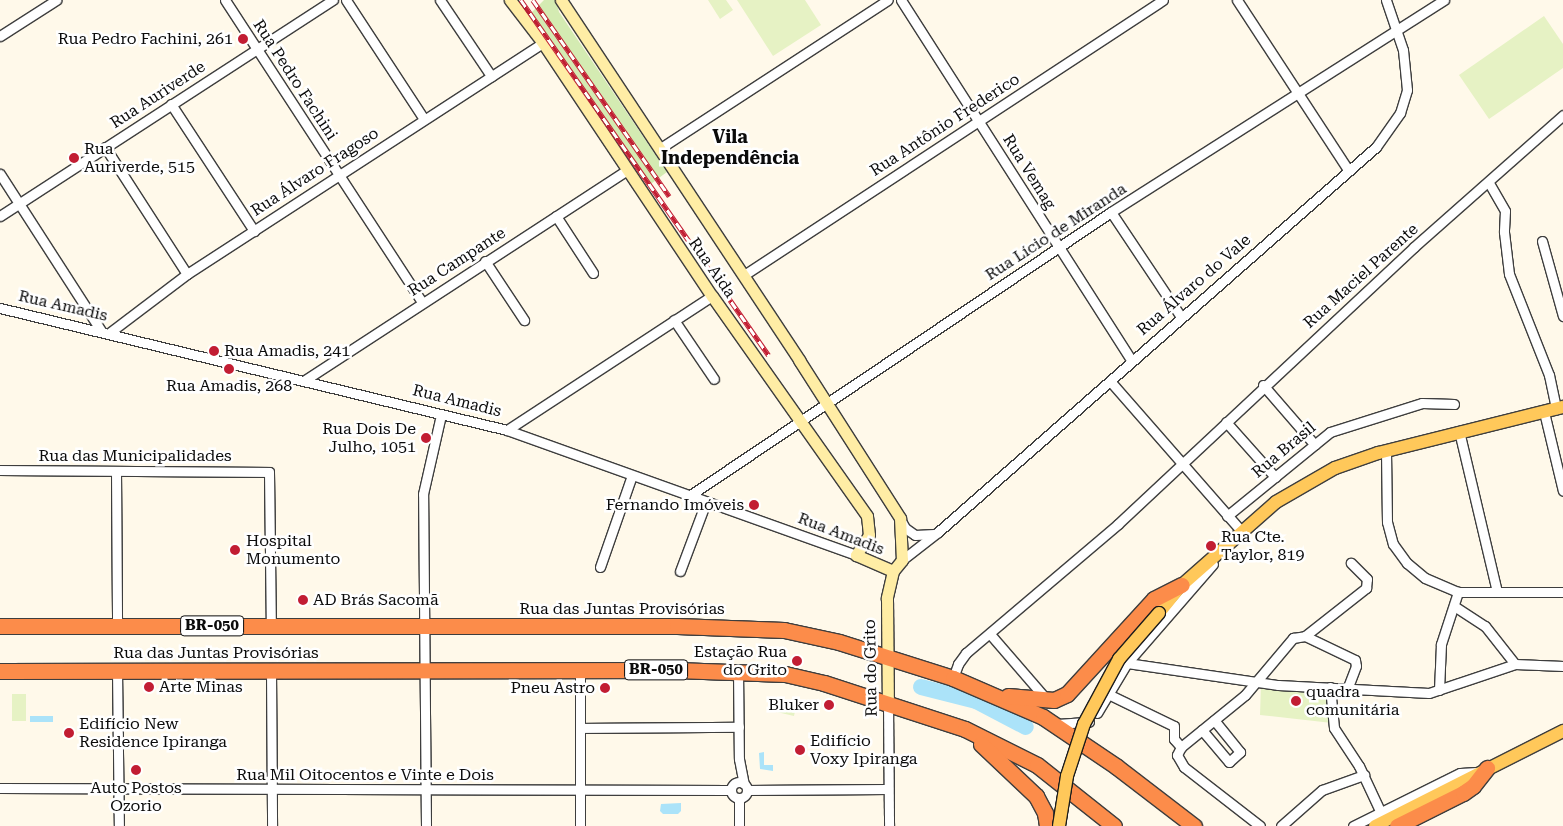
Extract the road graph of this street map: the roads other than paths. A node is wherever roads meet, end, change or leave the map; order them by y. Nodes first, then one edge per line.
1 (56, 0) edge
2 (225, 0) edge
3 (333, 0) edge
4 (346, 0) edge
5 (440, 0) edge
6 (510, 0) edge
7 (561, 0) edge
8 (888, 0) edge
9 (901, 0) edge
10 (1163, 0) edge
11 (1237, 0) edge
12 (1386, 0) edge
13 (1444, 0) edge
14 (1397, 30) junction
15 (0, 36) edge
16 (542, 43) junction
17 (257, 48) junction
18 (490, 76) junction
19 (1296, 95) junction
20 (171, 104) junction
21 (1563, 115) edge
22 (424, 119) junction
23 (980, 121) junction
24 (105, 147) junction
25 (659, 148) junction
26 (625, 171) junction
27 (1349, 171) junction
28 (0, 174) edge
29 (340, 175) junction
30 (1489, 183) junction
31 (20, 204) junction
32 (1111, 212) junction
33 (0, 216) edge
34 (556, 216) junction
35 (254, 231) junction
36 (1542, 241) dead end
37 (1058, 248) junction
38 (485, 262) junction
39 (593, 273) dead end
40 (187, 274) junction
41 (744, 275) junction
42 (712, 296) junction
43 (422, 302) junction
44 (0, 308) edge
45 (90, 314) junction
46 (1563, 316) edge
47 (1181, 317) junction
48 (524, 320) dead end
49 (674, 320) junction
50 (80, 326) junction
51 (105, 332) junction
52 (1132, 360) junction
53 (305, 380) junction
54 (714, 380) dead end
55 (1110, 381) junction
56 (1264, 385) junction
57 (825, 402) junction
58 (1454, 404) dead end
59 (1555, 409) edge
60 (441, 415) junction
61 (799, 419) junction
62 (1226, 422) junction
63 (507, 430) junction
64 (1458, 431) junction
65 (1315, 444) junction
66 (1386, 451) junction
67 (1183, 464) junction
68 (0, 470) edge
69 (116, 471) junction
70 (632, 475) junction
71 (1275, 477) junction
72 (1563, 491) edge
73 (689, 496) junction
74 (706, 502) junction
75 (1227, 516) junction
76 (900, 518) junction
77 (938, 532) junction
78 (1242, 532) junction
79 (1219, 552) junction
80 (856, 554) junction
81 (902, 560) junction
82 (1351, 563) dead end
83 (600, 567) dead end
84 (680, 571) dead end
85 (892, 571) junction
86 (1182, 585) junction
87 (1458, 592) junction
88 (1498, 592) junction
89 (1563, 592) edge
90 (1454, 606) junction
91 (117, 625) junction
92 (0, 626) edge
93 (271, 626) junction
94 (425, 632) junction
95 (990, 634) junction
96 (1302, 636) junction
97 (887, 657) junction
98 (1127, 662) junction
99 (1515, 664) junction
100 (425, 665) junction
101 (1563, 666) edge
102 (117, 670) junction
103 (272, 670) junction
104 (738, 670) junction
105 (0, 671) edge
106 (580, 671) junction
107 (953, 678) junction
108 (1254, 682) junction
109 (1330, 687) junction
110 (1348, 687) junction
111 (1439, 690) junction
112 (993, 694) junction
113 (1108, 694) junction
114 (888, 698) junction
115 (1048, 700) junction
116 (1214, 720) junction
117 (1052, 723) junction
118 (739, 727) junction
119 (580, 728) junction
120 (965, 730) junction
121 (1202, 730) junction
122 (1563, 731) edge
123 (1181, 747) junction
124 (739, 759) junction
125 (1479, 772) junction
126 (1364, 775) junction
127 (732, 787) junction
128 (745, 787) junction
129 (0, 788) edge
130 (119, 789) junction
131 (272, 790) junction
132 (426, 790) junction
133 (580, 790) junction
134 (888, 790) junction
135 (739, 798) junction
136 (1382, 813) junction
137 (119, 826) edge
138 (272, 826) edge
139 (426, 826) edge
140 (580, 826) edge
141 (739, 826) edge
142 (889, 826) edge
143 (1047, 826) edge
144 (1059, 826) edge
145 (1114, 826) edge
146 (1194, 826) edge
147 (1260, 826) edge
148 (1281, 826) edge
149 (1353, 826) edge
150 (1375, 826) edge
151 (1397, 826) edge

1 - 15 street
2 - 17 street, Rua Pedro Fachini
3 - 17 street, Rua Auriverde
4 - 22 street
5 - 18 street
6 - 16 street, Rua Aida
7 - 25 street, Rua Aida
8 - 25 street
9 - 23 street, Rua Vemag
10 - 23 street, Rua Antônio Frederico
11 - 19 street
12 - 14 street, Rua Álvaro do Vale
13 - 14 street, Rua Lício de Miranda
14 - 19 street, Rua Lício de Miranda
14 - 27 street, Rua Álvaro do Vale
16 - 18 street, Rua Álvaro Fragoso
16 - 26 street, Rua Aida
17 - 20 street, Rua Auriverde
17 - 29 street, Rua Pedro Fachini
18 - 22 street, Rua Álvaro Fragoso
19 - 27 street
19 - 32 street, Rua Lício de Miranda
20 - 24 street, Rua Auriverde
20 - 35 street
21 - 30 street, Rua Maciel Parente
22 - 29 street, Rua Álvaro Fragoso
23 - 37 street, Rua Vemag
23 - 41 street, Rua Antônio Frederico
24 - 31 street, Rua Auriverde
24 - 40 street
25 - 41 street, Rua Aida
26 - 34 street, Rua Campante
26 - 42 street, Rua Aida
27 - 47 street, Rua Álvaro do Vale
28 - 31 street
29 - 35 street, Rua Álvaro Fragoso
29 - 43 street, Rua Pedro Fachini
30 - 56 street, Rua Maciel Parente
30 - 59 street
31 - 33 street, Rua Auriverde
31 - 45 street
32 - 37 street, Rua Lício de Miranda
32 - 47 street
34 - 38 street, Rua Campante
34 - 39 street
35 - 40 street, Rua Álvaro Fragoso
36 - 46 street
37 - 52 street, Rua Vemag
37 - 57 street, Rua Lício de Miranda
38 - 43 street, Rua Campante
38 - 48 street
40 - 51 street, Rua Álvaro Fragoso
41 - 57 street, Rua Aida
42 - 49 street
42 - 61 street, Rua Aida
43 - 53 street, Rua Campante
44 - 50 street, Rua Amadis
45 - 50 street
45 - 51 street
47 - 52 street, Rua Álvaro do Vale
49 - 54 street
49 - 63 street
50 - 51 street, Rua Amadis
51 - 53 street, Rua Amadis
52 - 55 street, Rua Álvaro do Vale
53 - 60 street, Rua Amadis
55 - 67 street
55 - 77 street, Rua Álvaro do Vale
56 - 62 street, Rua Maciel Parente
56 - 65 street
57 - 61 street, Rua Lício de Miranda
57 - 76 street, Rua Aida
58 - 65 street, Rua Brasil
59 - 64 main road
59 - 72 street
60 - 63 street, Rua Amadis
60 - 94 street
61 - 73 street, Rua Lício de Miranda
61 - 80 street, Rua Aida
62 - 67 street, Rua Maciel Parente
62 - 71 street
63 - 70 street, Rua Amadis
64 - 66 main road
64 - 88 street
65 - 71 street, Rua Brasil
66 - 78 main road
66 - 87 street
67 - 75 street
67 - 95 street, Rua Maciel Parente
68 - 69 street, Rua das Municipalidades
69 - 91 street
69 - 93 street, Rua das Municipalidades
70 - 73 street, Rua Amadis
70 - 83 street
71 - 75 street, Rua Brasil
73 - 74 street, Rua Amadis
74 - 80 street, Rua Amadis
74 - 84 street
75 - 78 street
76 - 77 street
76 - 81 street
77 - 81 street, Rua Álvaro do Vale
78 - 79 main road
79 - 86 main road
79 - 98 street
80 - 85 street, Rua Amadis
81 - 85 street, Rua Álvaro do Vale
82 - 96 street
85 - 97 street, Rua do Grito
86 - 115 highway
86 - 144 main road, bridge
87 - 88 street
87 - 90 street
88 - 89 street
90 - 99 street
90 - 111 street
91 - 92 highway, Rua das Juntas Provisórias / BR-050
91 - 93 highway, Rua das Juntas Provisórias / BR-050
93 - 94 highway, Rua das Juntas Provisórias / BR-050
94 - 97 highway, Rua das Juntas Provisórias / BR-050
94 - 100 street
95 - 107 street, Rua Maciel Parente
95 - 115 street
96 - 108 street
96 - 110 street
97 - 107 highway, Rua das Juntas Provisórias / BR-050
97 - 114 street, Rua do Grito
98 - 108 street
98 - 113 street
99 - 101 street
99 - 111 street
100 - 103 highway, Rua das Juntas Provisórias / BR-050
100 - 106 highway, Rua das Juntas Provisórias / BR-050
100 - 132 street
102 - 103 highway, Rua das Juntas Provisórias / BR-050
102 - 105 highway, Rua das Juntas Provisórias / BR-050
102 - 130 street
103 - 131 street
104 - 106 highway, Rua das Juntas Provisórias / BR-050
104 - 114 highway, Rua das Juntas Provisórias / BR-050
104 - 118 street
106 - 119 street
107 - 112 highway, Rua das Juntas Provisórias / BR-050
108 - 109 street
108 - 116 street
109 - 110 street
109 - 126 street
110 - 111 street
112 - 115 highway
112 - 117 highway, Rua das Juntas Provisórias / BR-050
113 - 117 street
113 - 123 street
114 - 120 highway, Rua das Juntas Provisórias / BR-050
114 - 134 street, Rua do Grito
116 - 121 street
116 - 121 street
117 - 146 highway, Rua das Juntas Provisórias / BR-050
118 - 119 street
118 - 124 street
119 - 133 street
120 - 143 highway
120 - 145 highway, Rua das Juntas Provisórias / BR-050
121 - 123 street
122 - 125 main road
123 - 147 street
124 - 127 street
124 - 128 street
125 - 136 street
125 - 150 main road
125 - 151 highway
126 - 136 street
126 - 148 street
127 - 128 street, Rua Mil Oitocentos e Vinte e Dois
127 - 133 street, Rua Mil Oitocentos e Vinte e Dois
127 - 135 street
128 - 134 street
128 - 135 street
129 - 130 street, Rua Mil Oitocentos e Vinte e Dois
130 - 131 street, Rua Mil Oitocentos e Vinte e Dois
130 - 137 street
131 - 132 street, Rua Mil Oitocentos e Vinte e Dois
131 - 138 street
132 - 133 street, Rua Mil Oitocentos e Vinte e Dois
132 - 139 street
133 - 140 street
134 - 142 street, Rua do Grito
135 - 141 street
136 - 149 street

